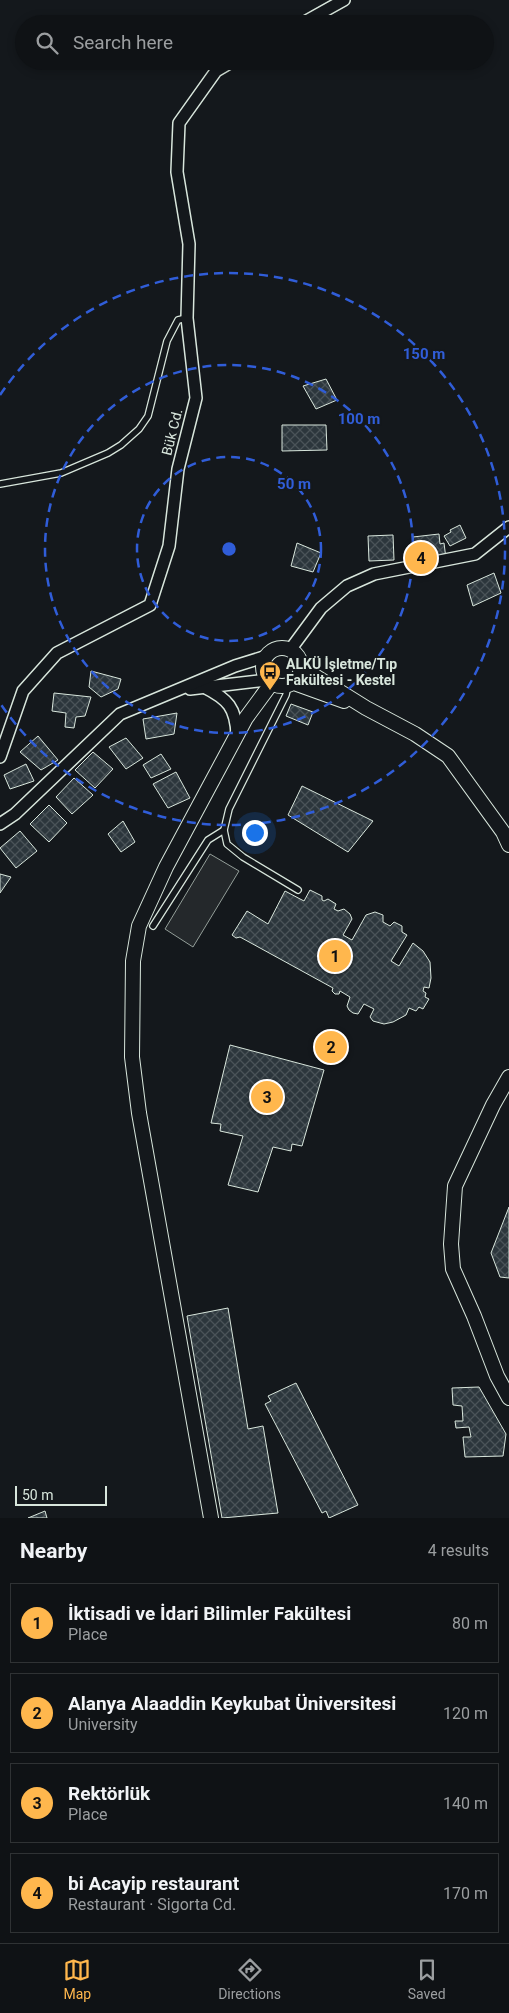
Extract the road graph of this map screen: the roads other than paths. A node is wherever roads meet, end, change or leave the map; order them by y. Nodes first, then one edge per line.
1 (344, 0) edge
2 (317, 15) edge
3 (218, 70) edge
4 (187, 318) junction
5 (0, 484) edge
6 (509, 527) edge
7 (290, 650) junction
8 (267, 656) junction
9 (302, 668) junction
10 (280, 684) junction
11 (204, 687) junction
12 (174, 691) junction
13 (366, 708) junction
14 (236, 735) junction
15 (0, 757) edge
16 (0, 824) edge
17 (224, 830) junction
18 (509, 845) edge
19 (298, 890) dead end
20 (153, 926) dead end
21 (509, 1077) edge
22 (509, 1398) edge
23 (211, 1518) edge

1 - 2 street
3 - 4 street, Bük Cd.
4 - 5 lane
4 - 15 street, Bük Cd.
6 - 7 street
7 - 8 street
7 - 9 street
8 - 10 street
8 - 12 street
9 - 10 street
9 - 13 street
10 - 11 street
10 - 13 street
10 - 14 street
10 - 17 lane
11 - 12 street
11 - 14 street
12 - 16 street
13 - 18 street
14 - 23 street
17 - 19 lane
17 - 20 lane
21 - 22 street

